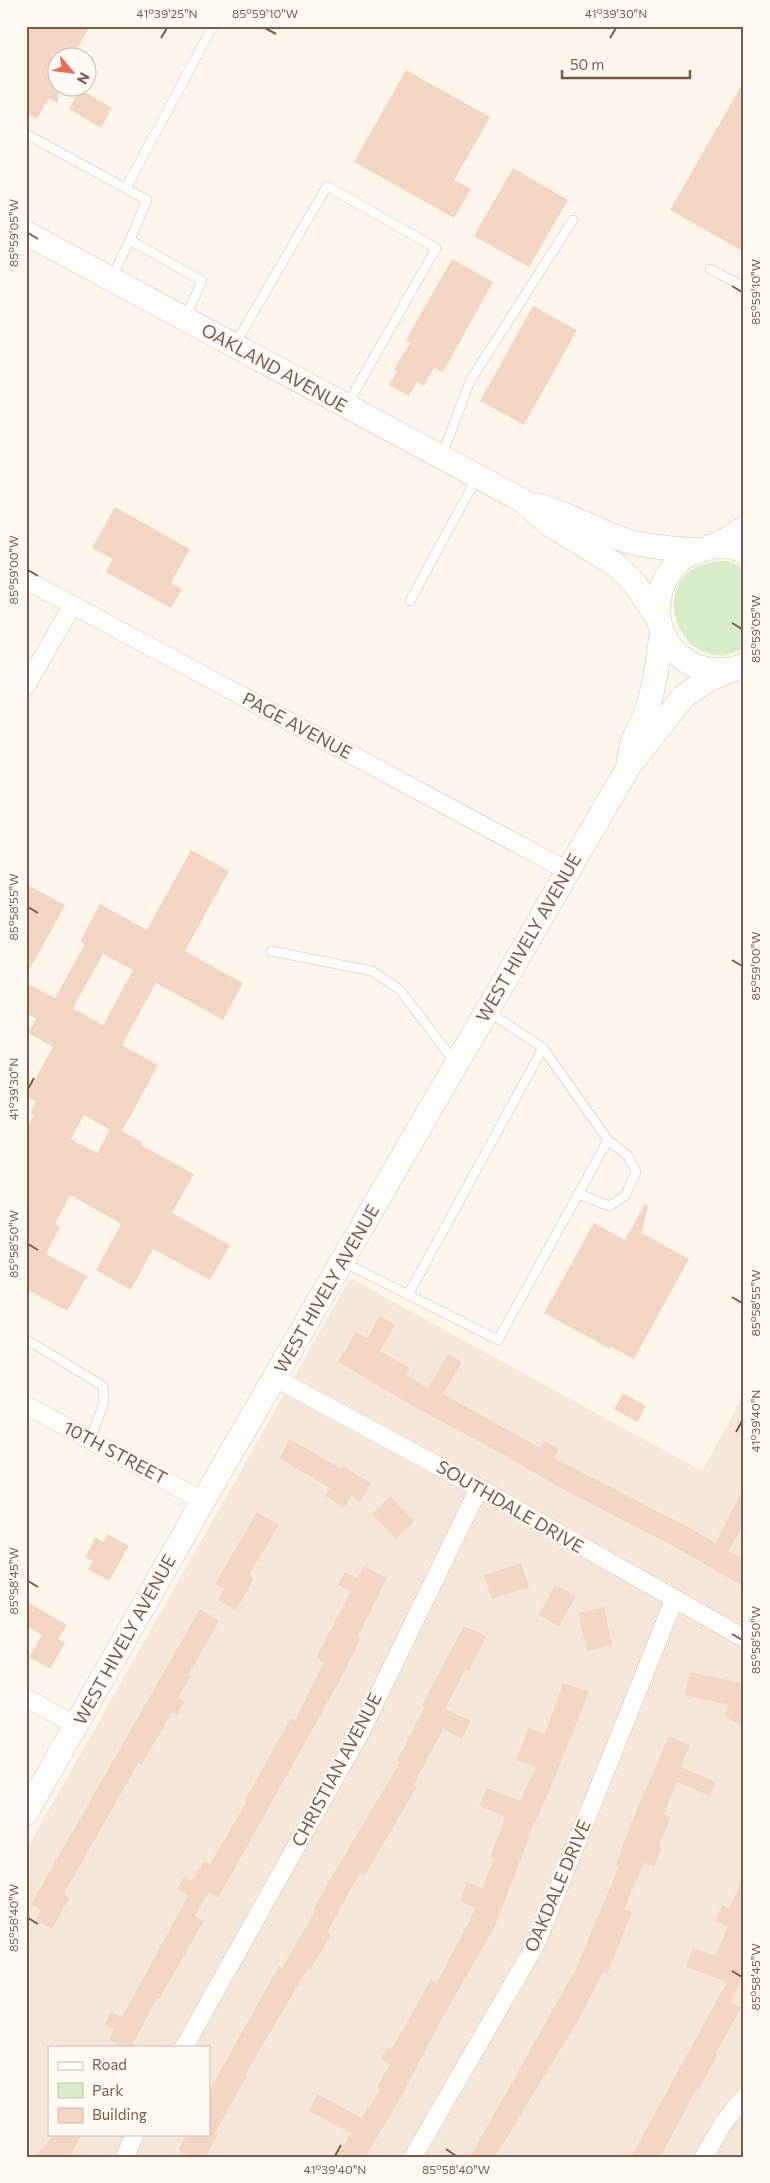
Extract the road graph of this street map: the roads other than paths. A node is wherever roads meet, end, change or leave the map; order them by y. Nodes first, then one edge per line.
1 (214, 26) edge
2 (26, 134) edge
3 (126, 188) junction
4 (573, 220) dead end
5 (26, 232) edge
6 (130, 240) junction
7 (710, 269) dead end
8 (111, 278) junction
9 (744, 287) edge
10 (185, 319) junction
11 (234, 346) junction
12 (346, 407) junction
13 (441, 458) junction
14 (477, 477) junction
15 (523, 501) junction
16 (744, 528) edge
17 (704, 548) junction
18 (744, 552) edge
19 (26, 580) edge
20 (410, 601) dead end
21 (72, 606) junction
22 (660, 625) junction
23 (739, 667) edge
24 (26, 686) edge
25 (629, 766) junction
26 (568, 871) junction
27 (271, 951) dead end
28 (487, 1011) junction
29 (543, 1048) junction
30 (456, 1064) junction
31 (608, 1140) junction
32 (579, 1194) junction
33 (342, 1262) junction
34 (408, 1295) junction
35 (29, 1342) dead end
36 (275, 1378) junction
37 (26, 1405) edge
38 (90, 1440) junction
39 (479, 1488) junction
40 (203, 1501) junction
41 (674, 1600) junction
42 (744, 1638) edge
43 (26, 1698) edge
44 (77, 1726) junction
45 (26, 1812) edge
46 (185, 2046) edge
47 (744, 2097) edge
48 (134, 2136) edge
49 (126, 2157) edge
50 (413, 2157) edge
51 (704, 2157) edge

1 - 3 lane
2 - 3 lane
3 - 6 lane
4 - 13 lane
5 - 8 street, OAKLAND AVENUE
6 - 8 lane
6 - 10 lane
7 - 9 lane
8 - 10 street, OAKLAND AVENUE
10 - 11 street, OAKLAND AVENUE
11 - 12 street, OAKLAND AVENUE
11 - 12 lane
12 - 13 street, OAKLAND AVENUE
13 - 14 street, OAKLAND AVENUE
14 - 15 street, OAKLAND AVENUE
14 - 20 lane
15 - 17 street, OAKLAND AVENUE
15 - 22 street, OAKLAND AVENUE
16 - 17 street
17 - 18 street, OAKLAND AVENUE
17 - 22 street
19 - 21 street, PAGE AVENUE
21 - 24 street
21 - 26 street, PAGE AVENUE
22 - 23 street, OAKLAND AVENUE
22 - 25 street
23 - 25 street, WEST HIVELY AVENUE
25 - 26 street, WEST HIVELY AVENUE
26 - 28 street, WEST HIVELY AVENUE
27 - 30 lane
28 - 29 lane
28 - 30 street, WEST HIVELY AVENUE
29 - 31 lane
29 - 34 lane
30 - 33 street, WEST HIVELY AVENUE
31 - 32 lane
31 - 32 lane
32 - 34 lane
33 - 34 lane
33 - 36 street, WEST HIVELY AVENUE
35 - 38 lane
36 - 39 street, SOUTHDALE DRIVE
36 - 40 street, WEST HIVELY AVENUE
37 - 38 street, 10TH STREET
38 - 40 street, 10TH STREET
39 - 41 street, SOUTHDALE DRIVE
39 - 46 street, CHRISTIAN AVENUE
40 - 44 street, WEST HIVELY AVENUE
41 - 42 street, SOUTHDALE DRIVE
41 - 50 street, OAKDALE DRIVE
43 - 44 street
44 - 45 street, WEST HIVELY AVENUE
47 - 51 street
48 - 49 street

